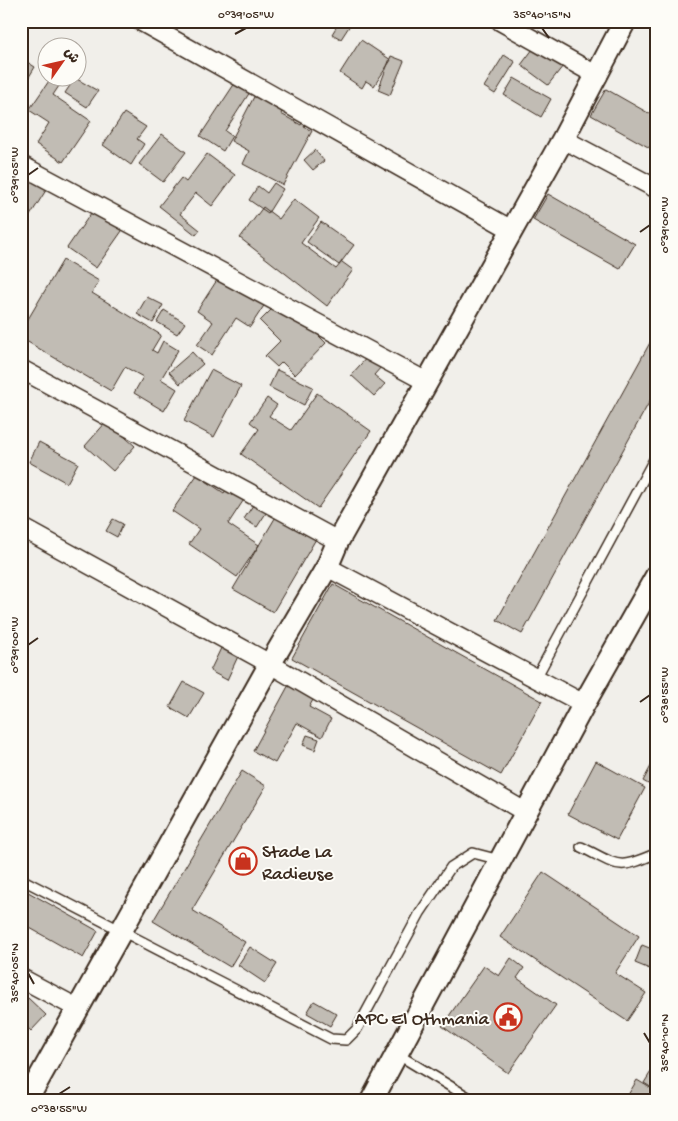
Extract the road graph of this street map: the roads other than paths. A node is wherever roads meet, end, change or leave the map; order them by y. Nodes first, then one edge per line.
1 (140, 21) edge
2 (500, 21) edge
3 (625, 21) edge
4 (598, 76) junction
5 (563, 139) junction
6 (21, 164) edge
7 (657, 189) edge
8 (512, 230) junction
9 (21, 369) edge
10 (427, 382) junction
11 (657, 454) edge
12 (21, 527) edge
13 (338, 541) junction
14 (327, 567) junction
15 (657, 576) edge
16 (270, 664) junction
17 (536, 678) junction
18 (584, 704) junction
19 (527, 814) junction
20 (581, 847) dead end
21 (657, 852) edge
22 (501, 861) junction
23 (21, 879) edge
24 (121, 931) junction
25 (21, 978) edge
26 (78, 1008) junction
27 (397, 1054) junction
28 (26, 1100) edge
29 (372, 1100) edge
30 (473, 1100) edge

1 - 8 street
2 - 4 street
3 - 4 street
4 - 5 street
5 - 7 street
5 - 8 street
6 - 10 street
8 - 10 street
9 - 13 street
10 - 13 street
11 - 17 lane
12 - 16 street
13 - 14 street
14 - 16 street
14 - 17 street
15 - 18 street
16 - 19 street
16 - 24 street
17 - 18 street
18 - 19 street
19 - 22 street
20 - 21 lane
22 - 24 lane
22 - 27 street
23 - 24 lane
24 - 26 street
25 - 26 street
26 - 28 street
27 - 29 street
27 - 30 lane

